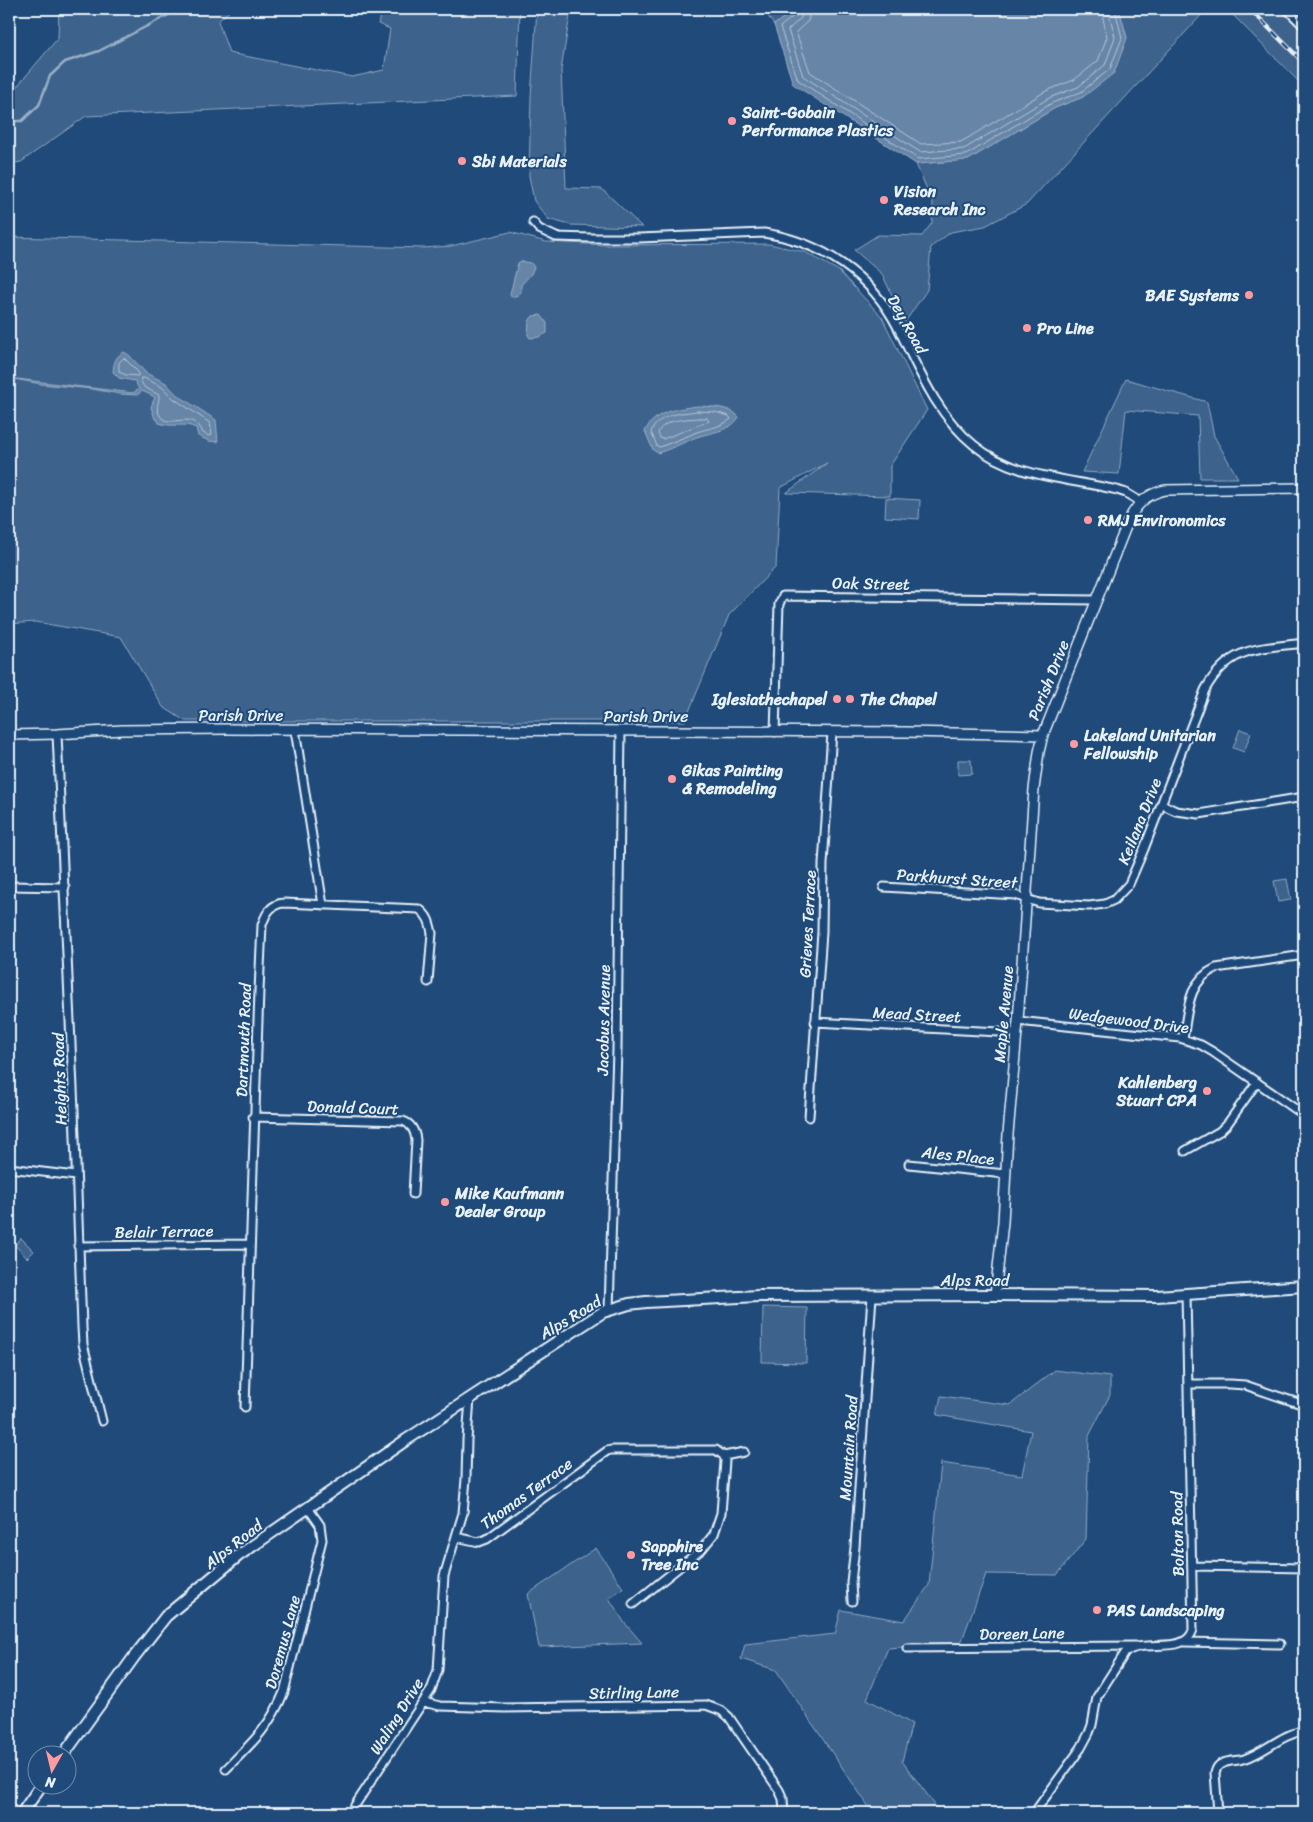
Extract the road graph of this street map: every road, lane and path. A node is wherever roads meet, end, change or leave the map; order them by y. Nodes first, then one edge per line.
1 (1287, 9) edge
2 (1304, 26) edge
3 (533, 222) dead end
4 (1304, 488) edge
5 (1141, 502) junction
6 (1096, 600) junction
7 (1304, 642) edge
8 (295, 730) junction
9 (621, 731) junction
10 (775, 732) junction
11 (832, 732) junction
12 (57, 734) junction
13 (9, 735) edge
14 (1043, 735) junction
15 (1304, 797) edge
16 (1162, 804) junction
17 (9, 886) edge
18 (65, 887) junction
19 (884, 887) dead end
20 (1028, 899) junction
21 (323, 906) junction
22 (1304, 955) edge
23 (428, 982) dead end
24 (1018, 1021) junction
25 (815, 1022) junction
26 (1017, 1033) junction
27 (1184, 1039) junction
28 (1257, 1082) junction
29 (1304, 1115) edge
30 (809, 1116) dead end
31 (253, 1117) junction
32 (1185, 1152) dead end
33 (909, 1164) dead end
34 (9, 1168) edge
35 (1004, 1174) junction
36 (76, 1176) junction
37 (413, 1194) dead end
38 (250, 1244) junction
39 (78, 1246) junction
40 (1304, 1286) edge
41 (1186, 1294) junction
42 (995, 1295) junction
43 (872, 1296) junction
44 (608, 1310) junction
45 (1188, 1384) junction
46 (470, 1398) junction
47 (1304, 1405) edge
48 (245, 1407) dead end
49 (102, 1421) dead end
50 (744, 1452) dead end
51 (724, 1456) junction
52 (308, 1508) junction
53 (456, 1537) junction
54 (1192, 1566) junction
55 (1304, 1568) edge
56 (852, 1601) dead end
57 (633, 1604) dead end
58 (1185, 1642) junction
59 (1280, 1644) dead end
60 (1138, 1646) junction
61 (907, 1648) dead end
62 (424, 1702) junction
63 (1304, 1731) edge
64 (71, 1744) edge
65 (226, 1769) dead end
66 (35, 1794) edge
67 (22, 1813) edge
68 (351, 1813) edge
69 (784, 1813) edge
70 (1034, 1813) edge
71 (1218, 1813) edge

1 - 2 street
3 - 5 street, Dey Road
4 - 5 street, Parish Drive
5 - 6 street, Parish Drive
6 - 10 street, Oak Street
6 - 14 street, Parish Drive
7 - 16 street, Keilana Drive
8 - 9 street, Parish Drive
8 - 12 street, Parish Drive
8 - 21 street
9 - 10 street, Parish Drive
9 - 44 street, Jacobus Avenue
10 - 11 street, Parish Drive
11 - 14 street, Parish Drive
11 - 25 street, Grieves Terrace
12 - 13 street, Parish Drive
12 - 18 street, Heights Road
14 - 20 street, Maple Avenue
15 - 16 street
16 - 20 street, Keilana Drive
17 - 18 street
18 - 36 street, Heights Road
19 - 20 street, Parkhurst Street
20 - 24 street, Maple Avenue
21 - 23 street, Dartmouth Road
21 - 31 street, Dartmouth Road
22 - 27 street
24 - 26 street, Maple Avenue
24 - 27 street, Wedgewood Drive
25 - 26 street, Mead Street
25 - 30 street, Grieves Terrace
26 - 35 street, Maple Avenue
27 - 28 street, Wedgewood Drive
28 - 29 street, Wedgewood Drive
28 - 32 street
31 - 37 street, Donald Court
31 - 38 street, Dartmouth Road
33 - 35 street, Ales Place
34 - 36 street
35 - 42 street, Maple Avenue
36 - 39 street, Heights Road
38 - 39 street, Belair Terrace
38 - 48 street, Dartmouth Road
39 - 49 street, Heights Road
40 - 41 main road, Alps Road
41 - 42 main road, Alps Road
41 - 45 street, Bolton Road
42 - 43 main road, Alps Road
43 - 44 main road, Alps Road
43 - 56 street, Mountain Road
44 - 46 main road, Alps Road
45 - 47 street
45 - 54 street, Bolton Road
46 - 52 main road, Alps Road
46 - 53 street, Thomas Terrace
50 - 51 street, Thomas Terrace
51 - 53 street, Thomas Terrace
51 - 57 street
52 - 64 main road, Alps Road
52 - 65 street, Doremus Lane
53 - 62 street, Waling Drive
54 - 55 street
54 - 58 street, Bolton Road
58 - 59 street
58 - 60 street
60 - 61 street, Doreen Lane
60 - 70 street
62 - 68 street, Waling Drive
62 - 69 street, Stirling Lane
63 - 71 street
66 - 67 main road

